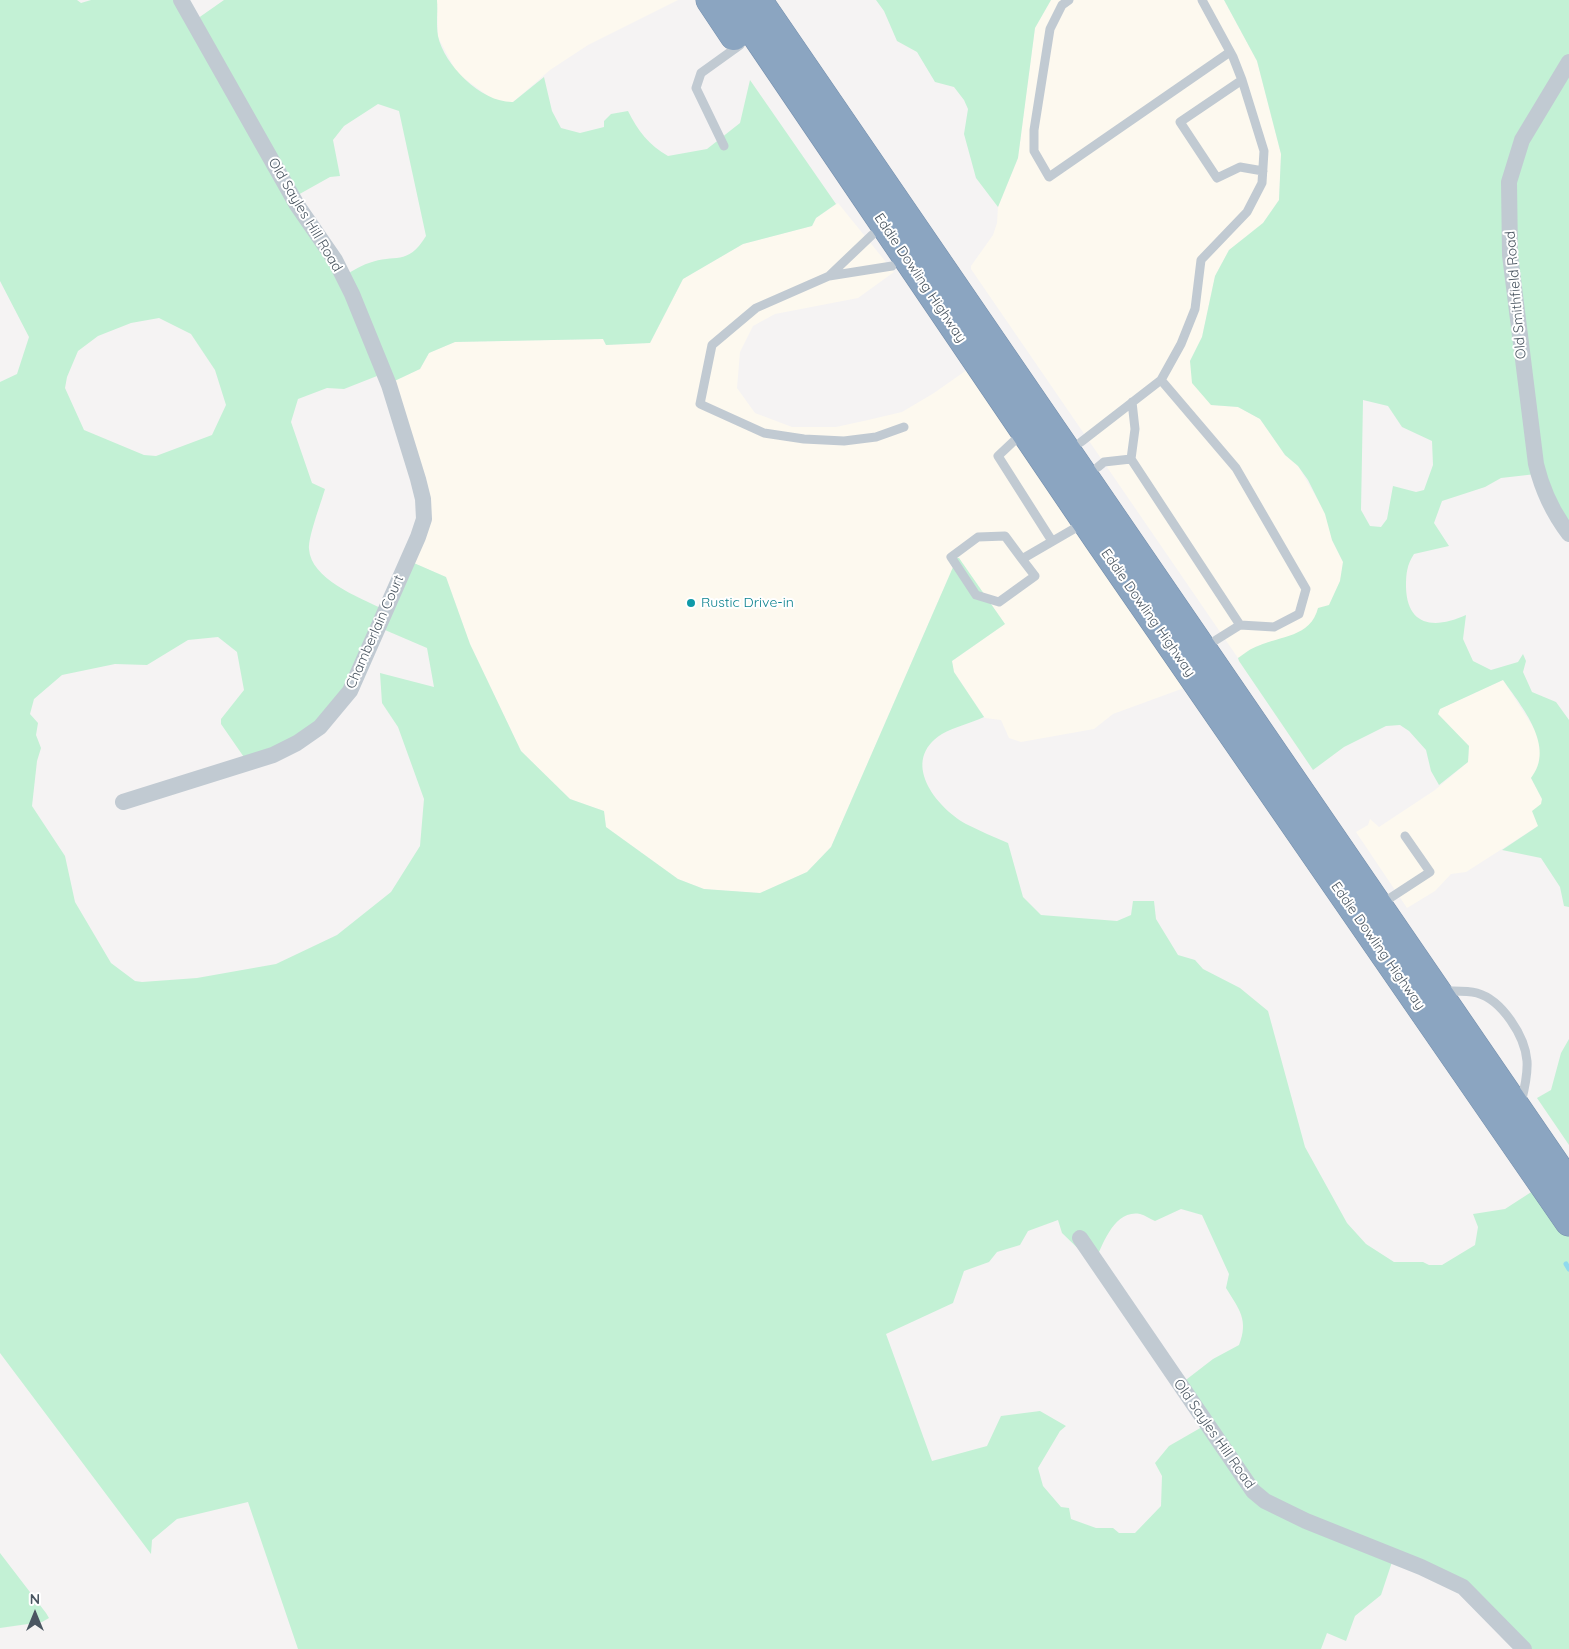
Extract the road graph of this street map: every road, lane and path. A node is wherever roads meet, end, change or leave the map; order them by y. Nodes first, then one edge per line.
1 (181, 0) edge
2 (710, 0) edge
3 (732, 0) edge
4 (758, 0) edge
5 (777, 0) edge
6 (1069, 0) edge
7 (1202, 0) edge
8 (740, 45) junction
9 (1230, 52) junction
10 (1569, 62) edge
11 (1242, 80) junction
12 (724, 146) dead end
13 (1263, 171) junction
14 (872, 235) junction
15 (892, 266) junction
16 (829, 276) junction
17 (1161, 380) junction
18 (1132, 402) junction
19 (904, 427) dead end
20 (1015, 440) junction
21 (1081, 442) junction
22 (1131, 459) junction
23 (1098, 467) junction
24 (423, 499) joint
25 (1092, 532) junction
26 (1569, 534) edge
27 (1052, 541) junction
28 (1022, 558) junction
29 (1240, 625) junction
30 (1216, 640) junction
31 (123, 802) dead end
32 (1405, 836) dead end
33 (1384, 902) junction
34 (1407, 947) junction
35 (1437, 990) junction
36 (1518, 1108) junction
37 (1569, 1184) edge
38 (1569, 1222) edge
39 (1080, 1238) dead end
40 (1524, 1649) edge

1 - 24 street, Old Sayles Hill Road
2 - 8 highway
3 - 25 highway, Eddie Dowling Highway
4 - 34 highway, Eddie Dowling Highway
5 - 21 highway
6 - 9 lane
7 - 9 lane
8 - 12 lane
8 - 14 highway
9 - 11 lane
10 - 26 street, Old Smithfield Road
11 - 13 lane
11 - 13 lane
13 - 17 lane
14 - 15 highway
14 - 16 lane
15 - 16 lane
15 - 20 highway
16 - 19 lane
17 - 18 lane
17 - 29 lane
18 - 21 lane
18 - 22 lane
20 - 25 highway
20 - 27 lane
21 - 23 highway
22 - 23 lane
22 - 29 lane
23 - 30 highway
24 - 31 street, Chamberlain Court
25 - 27 lane
25 - 38 highway, Eddie Dowling Highway
27 - 28 lane
28 - 28 lane
29 - 30 lane
30 - 33 highway
32 - 33 lane
33 - 34 highway
34 - 35 highway, Eddie Dowling Highway
35 - 36 highway, Eddie Dowling Highway
35 - 36 lane
36 - 37 highway, Eddie Dowling Highway
39 - 40 street, Old Sayles Hill Road

